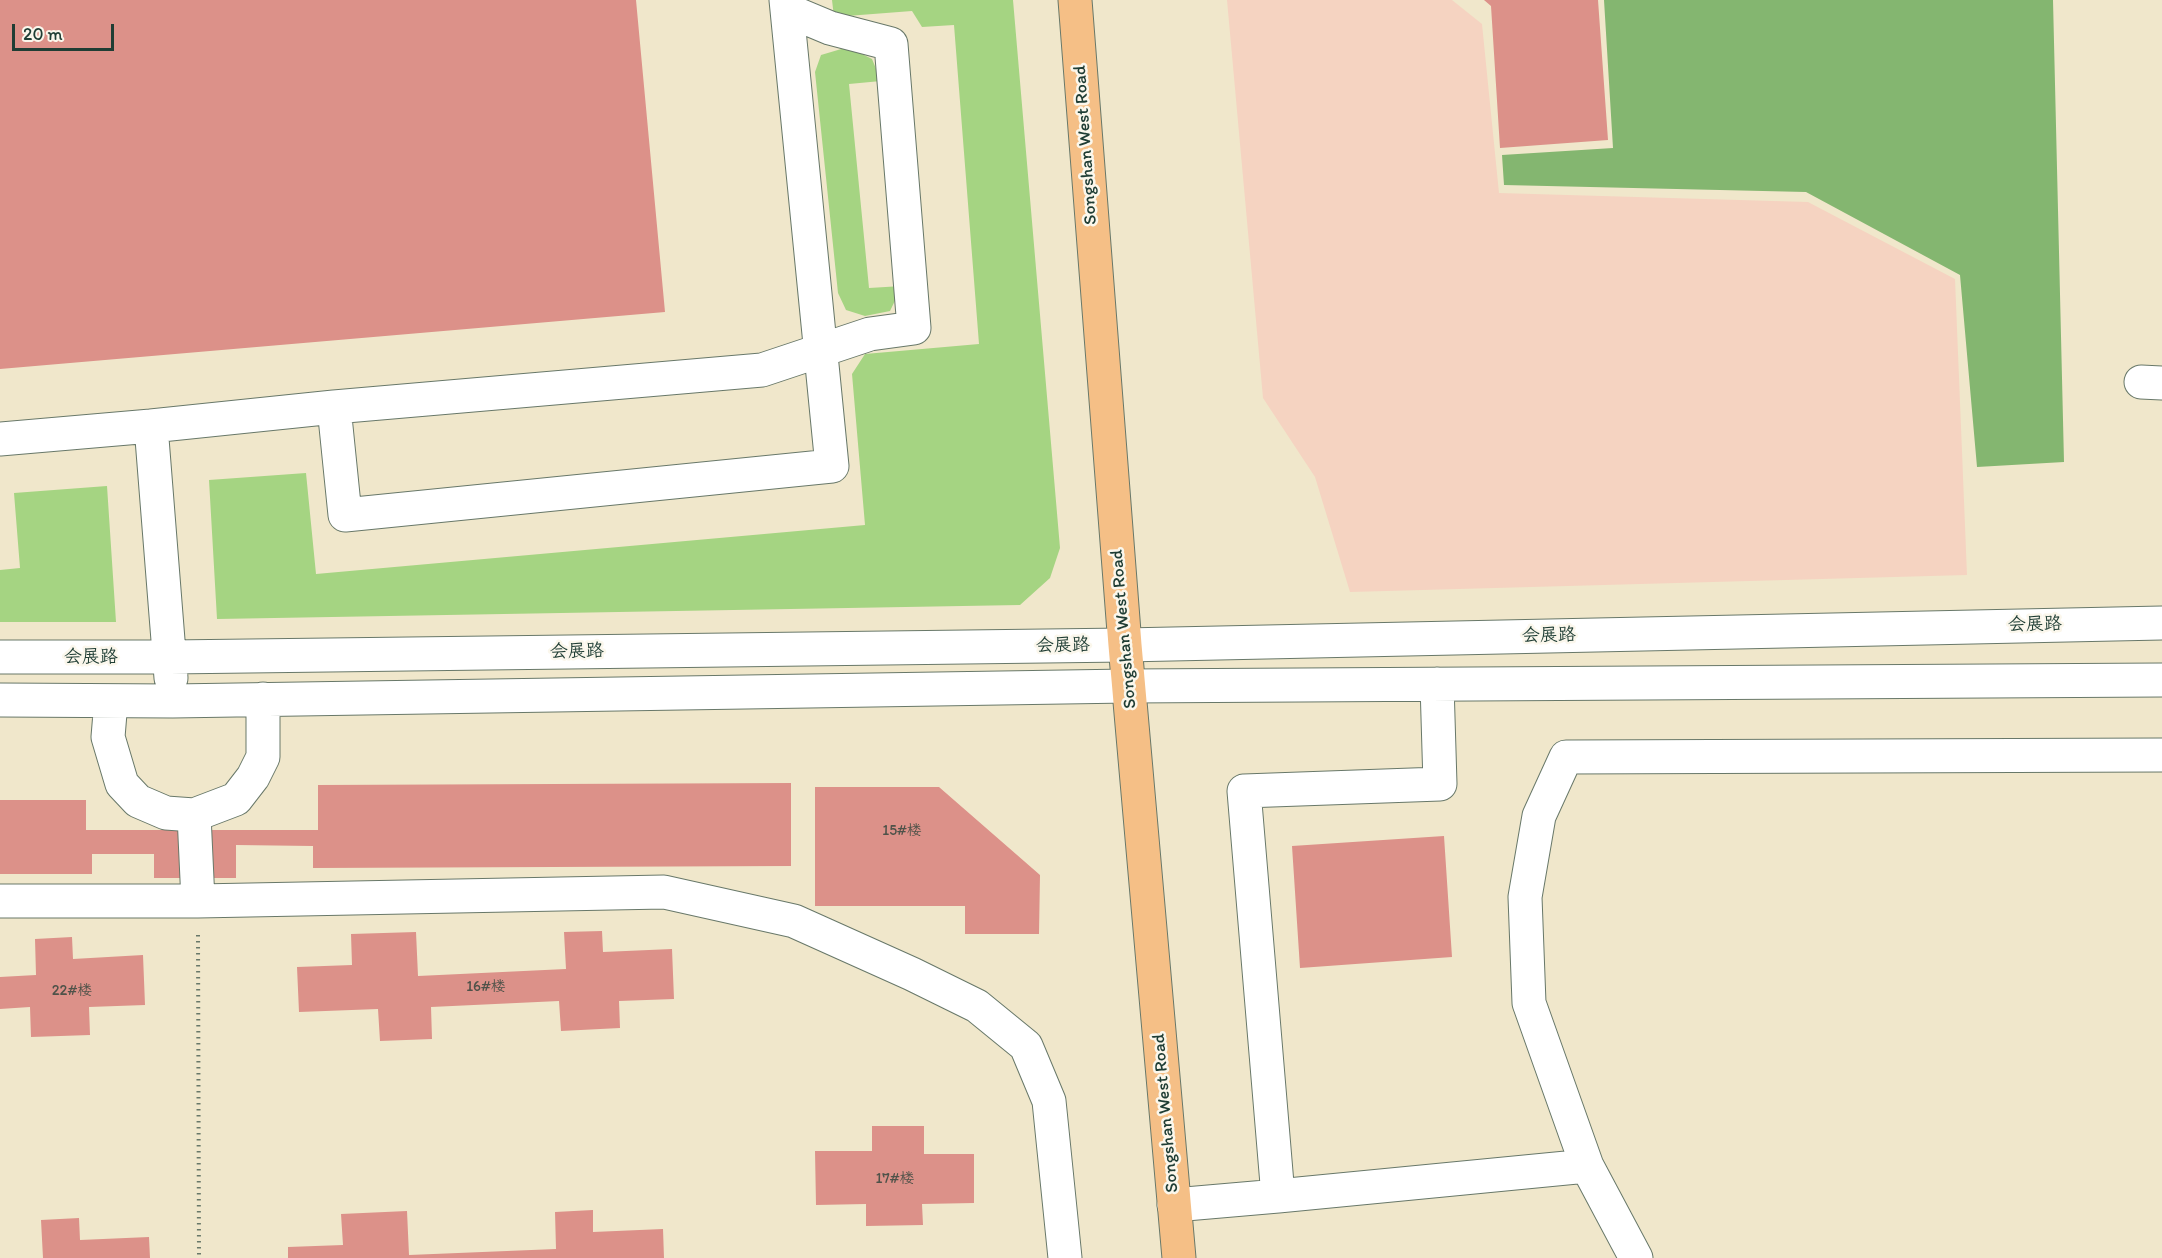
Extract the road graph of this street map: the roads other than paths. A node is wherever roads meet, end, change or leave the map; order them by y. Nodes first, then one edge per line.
1 (1075, 0) edge
2 (786, 5) edge
3 (822, 350) junction
4 (334, 407) junction
5 (151, 426) junction
6 (0, 439) edge
7 (2162, 622) edge
8 (1125, 645) junction
9 (0, 657) edge
10 (170, 657) junction
11 (2162, 680) edge
12 (1437, 684) junction
13 (1128, 686) junction
14 (263, 699) junction
15 (0, 700) edge
16 (111, 701) junction
17 (173, 701) junction
18 (2162, 755) edge
19 (194, 815) junction
20 (0, 901) edge
21 (198, 901) junction
22 (1587, 1166) junction
23 (1278, 1196) junction
24 (1174, 1205) junction
25 (1065, 1258) edge
26 (1179, 1258) edge
27 (1636, 1258) edge

1 - 8 main road, Songshan West Road
2 - 3 street
2 - 3 street
3 - 4 street
3 - 4 street
4 - 5 street
5 - 6 street
5 - 10 street
7 - 8 street, 会展路
8 - 10 street, 会展路
8 - 13 main road, Songshan West Road
9 - 10 street, 会展路
10 - 17 street
11 - 12 street
12 - 13 street
12 - 23 street
13 - 14 street
13 - 24 main road, Songshan West Road
14 - 17 street
14 - 19 street
15 - 16 street
16 - 17 street
16 - 19 street
18 - 22 street
19 - 21 street
20 - 21 street
21 - 25 street
22 - 23 street
22 - 27 street
23 - 24 street
24 - 26 main road, Songshan West Road

